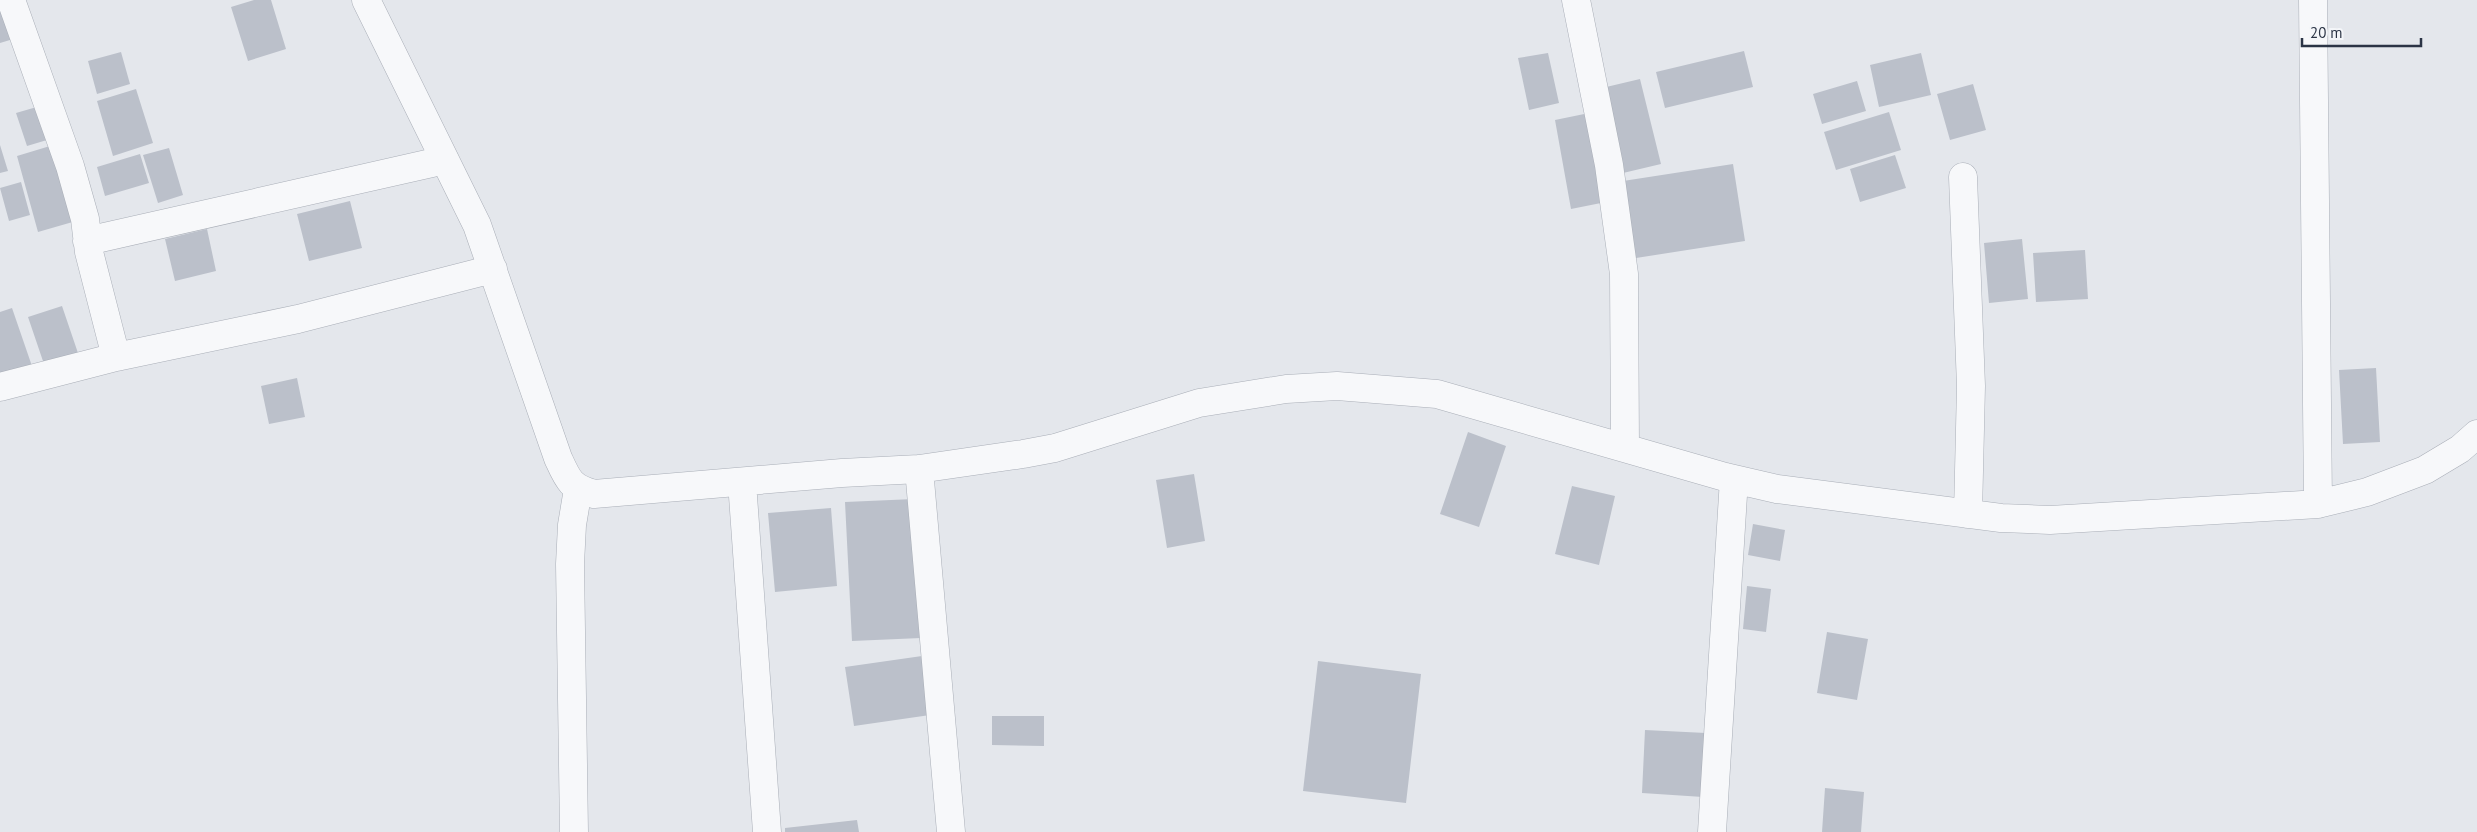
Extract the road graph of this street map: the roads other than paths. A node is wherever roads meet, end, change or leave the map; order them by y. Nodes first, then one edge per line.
1 (12, 0) edge
2 (366, 0) edge
3 (1576, 0) edge
4 (2313, 0) edge
5 (445, 160) junction
6 (1963, 177) dead end
7 (87, 241) junction
8 (493, 269) junction
9 (116, 357) junction
10 (0, 387) edge
11 (2477, 434) edge
12 (1625, 448) junction
13 (920, 469) junction
14 (1734, 479) junction
15 (742, 482) junction
16 (578, 489) junction
17 (2318, 504) junction
18 (1968, 514) junction
19 (574, 832) edge
20 (767, 832) edge
21 (952, 832) edge
22 (1712, 832) edge

1 - 7 street
2 - 5 street
3 - 12 street
4 - 17 street
5 - 7 street
5 - 8 street
6 - 18 street
7 - 9 street
8 - 9 street
8 - 16 street
9 - 10 street
11 - 17 street
12 - 13 street
12 - 14 street
13 - 15 street
13 - 21 street
14 - 18 street
14 - 22 street
15 - 16 street
15 - 20 street
16 - 19 street
17 - 18 street

